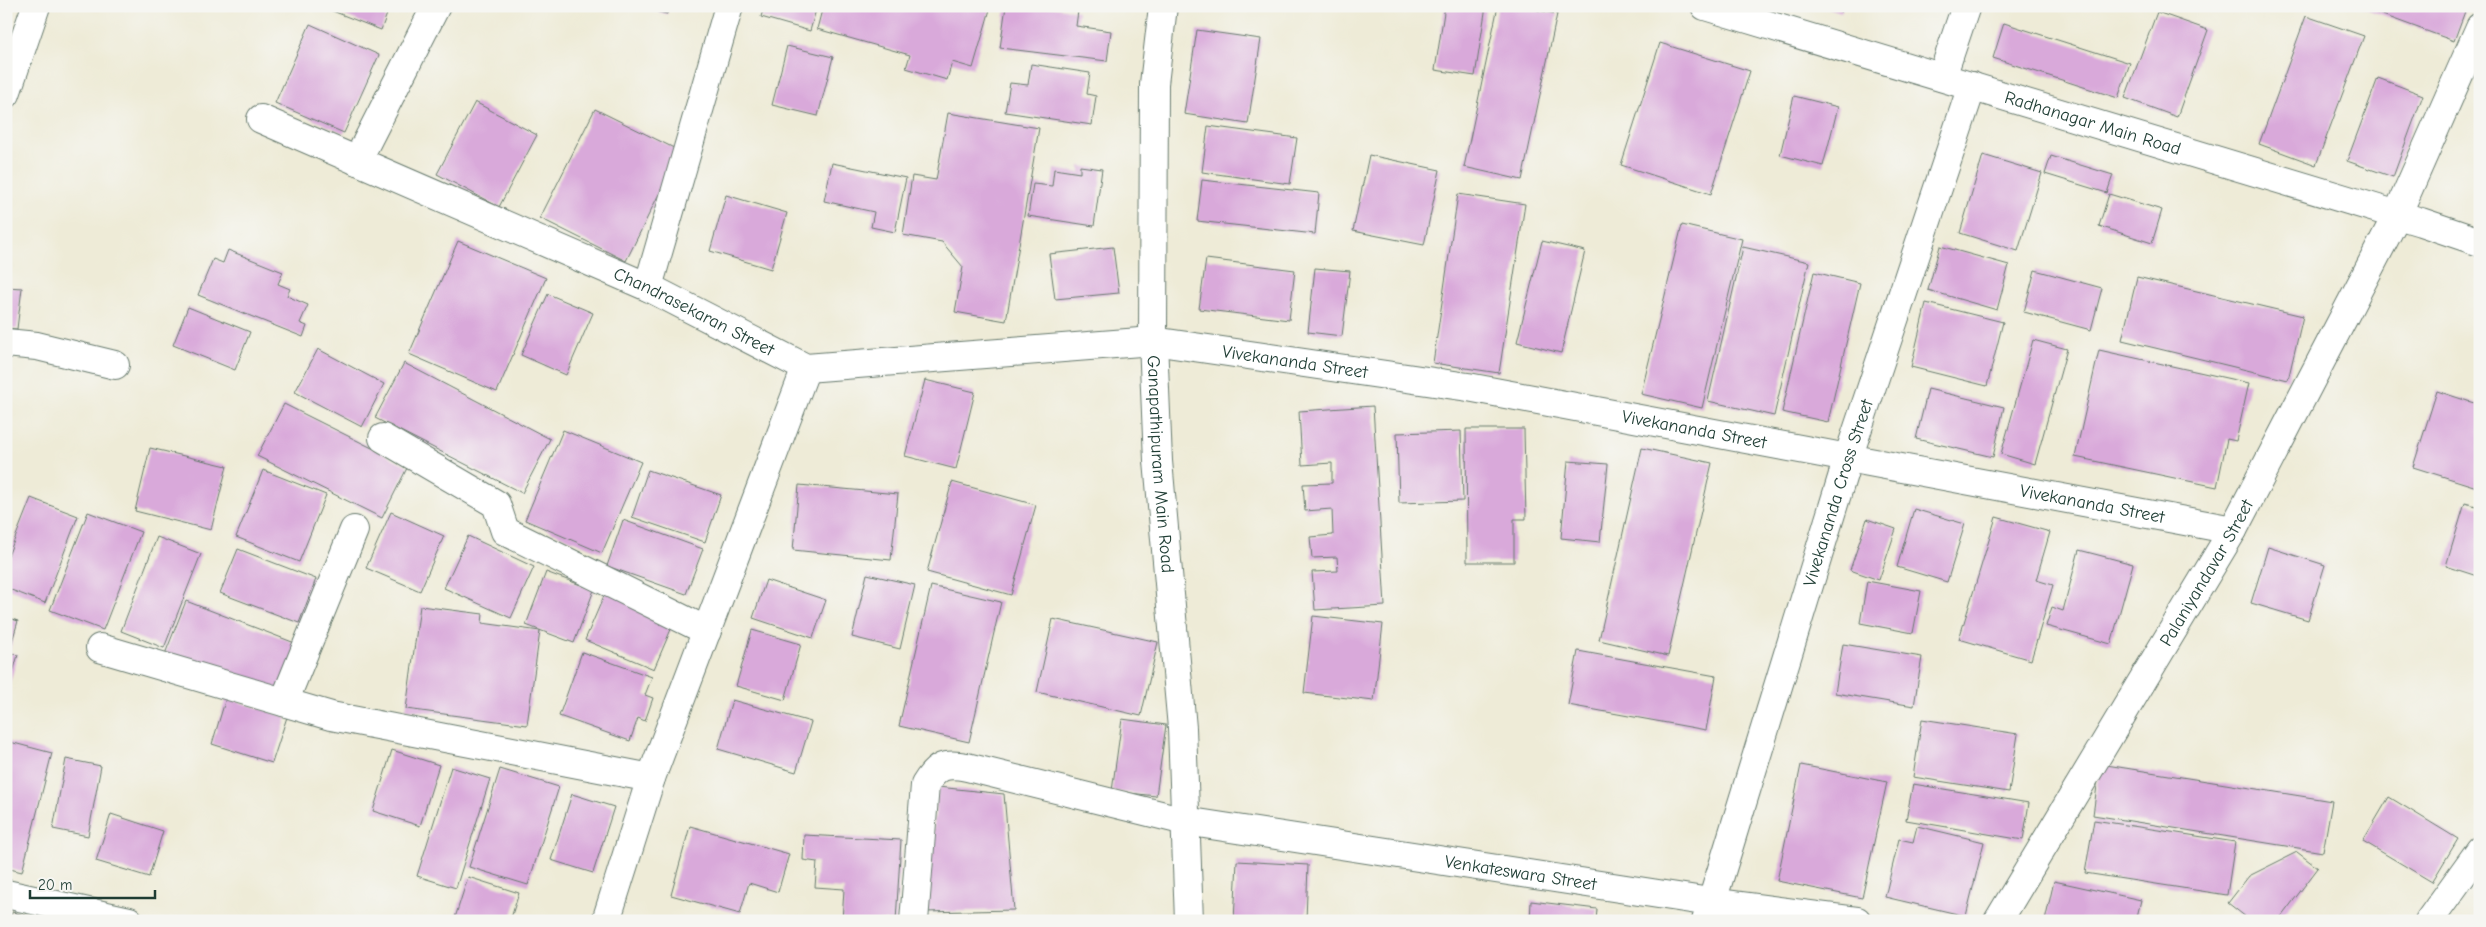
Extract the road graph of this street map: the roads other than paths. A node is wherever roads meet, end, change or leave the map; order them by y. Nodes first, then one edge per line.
1 (36, 6) edge
2 (436, 6) edge
3 (729, 6) edge
4 (1163, 6) edge
5 (1705, 6) edge
6 (1966, 6) edge
7 (2480, 27) edge
8 (1942, 77) junction
9 (1972, 86) junction
10 (6, 94) edge
11 (261, 119) dead end
12 (357, 161) junction
13 (2397, 215) junction
14 (2480, 242) edge
15 (648, 287) junction
16 (1153, 341) junction
17 (6, 343) edge
18 (115, 365) dead end
19 (806, 368) junction
20 (383, 438) dead end
21 (1848, 458) junction
22 (354, 530) dead end
23 (2233, 530) junction
24 (707, 631) junction
25 (100, 648) dead end
26 (284, 702) junction
27 (651, 778) junction
28 (1185, 821) junction
29 (2480, 850) edge
30 (6, 894) edge
31 (1708, 911) edge
32 (129, 921) edge
33 (606, 921) edge
34 (914, 921) edge
35 (1189, 921) edge
36 (1857, 921) edge
37 (1998, 921) edge
38 (2429, 921) edge

1 - 10 street
2 - 12 street
3 - 15 street
4 - 16 street, Ganapathipuram Main Road
5 - 8 street, Radhanagar Main Road
6 - 8 street
7 - 13 street, Palaniyandavar Street
8 - 9 street, Radhanagar Main Road
9 - 13 street, Radhanagar Main Road
9 - 21 street, Vivekananda Cross Street
11 - 12 street, Chandrasekaran Street
12 - 15 street, Chandrasekaran Street
13 - 14 street, Radhanagar Main Road
13 - 23 street, Palaniyandavar Street
15 - 19 street, Chandrasekaran Street
16 - 19 street
16 - 21 street, Vivekananda Street
16 - 28 street, Ganapathipuram Main Road
17 - 18 street
19 - 24 street
20 - 24 street
21 - 23 street, Vivekananda Street
21 - 31 street, Vivekananda Cross Street
22 - 26 street
23 - 37 street, Palaniyandavar Street
24 - 27 street
25 - 26 street
26 - 27 street
27 - 33 street
28 - 31 street, Venkateswara Street
28 - 34 street, Venkateswara Street
28 - 35 street, Ganapathipuram Main Road
29 - 38 street
30 - 32 street
31 - 36 street, Venkateswara Street

